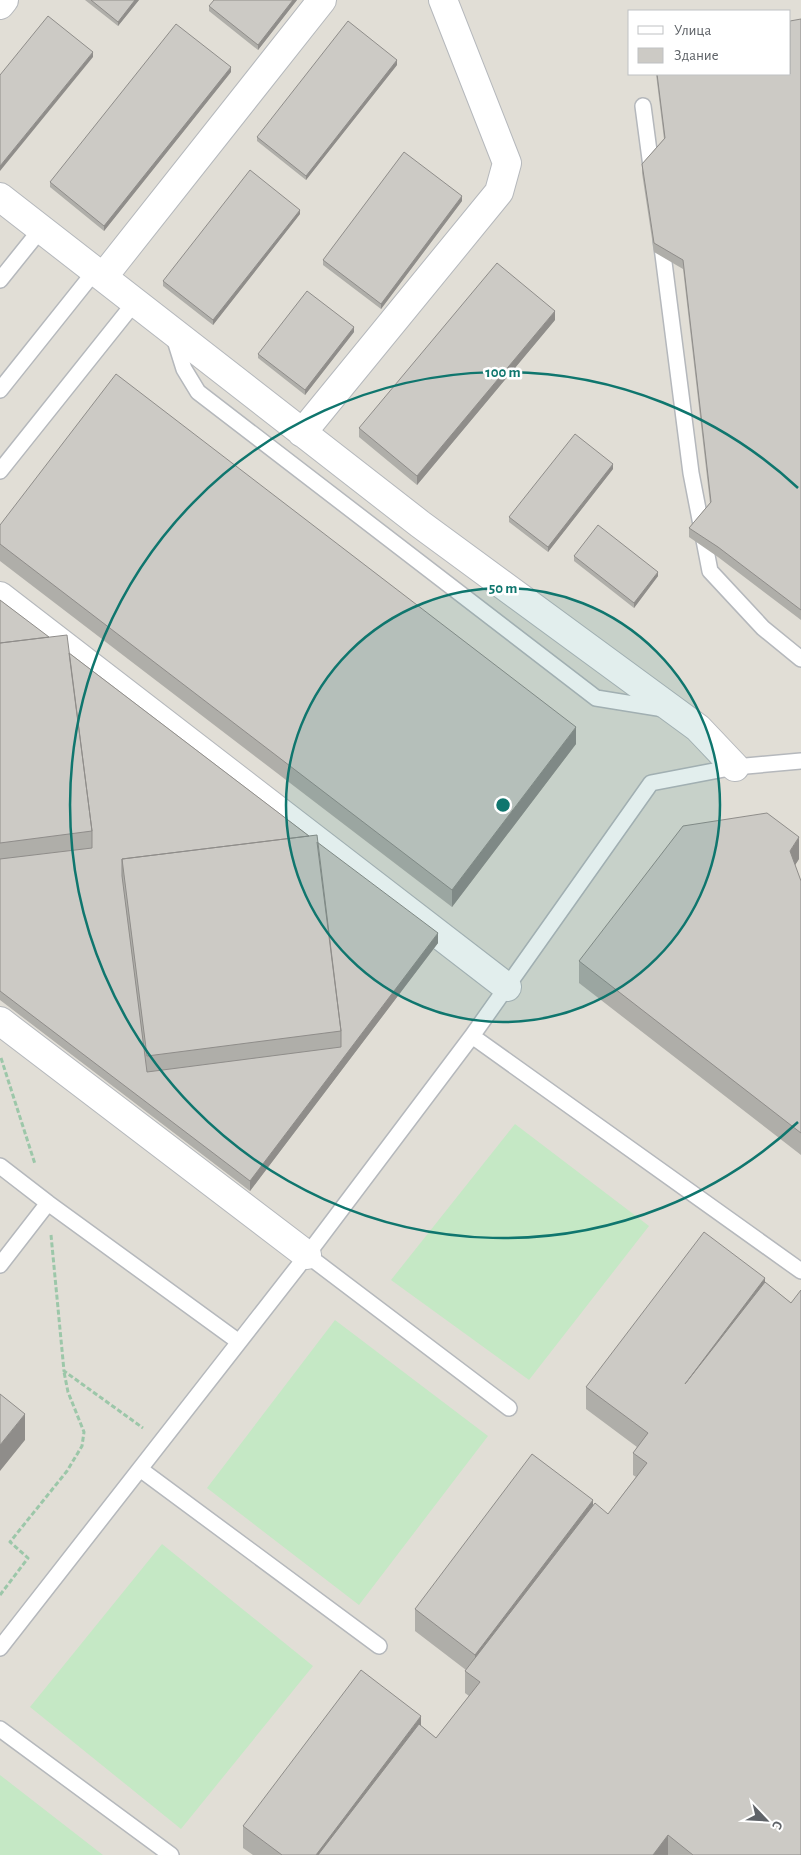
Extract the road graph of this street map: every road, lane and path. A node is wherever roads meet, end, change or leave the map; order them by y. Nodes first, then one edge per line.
1 (4, 0) edge
2 (322, 0) edge
3 (443, 0) edge
4 (0, 6) edge
5 (643, 106) dead end
6 (654, 186) edge
7 (0, 197) edge
8 (659, 225) edge
9 (41, 229) junction
10 (99, 274) junction
11 (0, 280) edge
12 (135, 302) junction
13 (172, 330) junction
14 (0, 390) edge
15 (302, 432) junction
16 (0, 471) edge
17 (0, 596) edge
18 (801, 659) edge
19 (675, 711) junction
20 (801, 761) edge
21 (735, 767) junction
22 (507, 987) junction
23 (0, 1021) edge
24 (472, 1036) junction
25 (0, 1055) edge
26 (0, 1166) edge
27 (48, 1203) junction
28 (307, 1254) junction
29 (0, 1265) edge
30 (801, 1271) edge
31 (239, 1342) junction
32 (64, 1371) junction
33 (509, 1408) dead end
34 (161, 1442) junction
35 (140, 1469) junction
36 (0, 1594) edge
37 (379, 1646) dead end
38 (0, 1648) edge
39 (0, 1729) edge
40 (171, 1855) edge

1 - 4 street
2 - 10 street
3 - 15 street
5 - 6 lane
7 - 9 street
8 - 18 lane
9 - 10 street
9 - 11 lane
10 - 12 street
10 - 14 lane
12 - 13 street
12 - 16 lane
13 - 15 street
13 - 19 lane
15 - 19 street
17 - 22 street
19 - 21 street
20 - 21 lane
21 - 22 lane
22 - 24 lane
23 - 28 street
24 - 28 lane
24 - 30 lane
25 - 27 path
26 - 27 lane
27 - 29 lane
27 - 31 lane
27 - 32 path
28 - 31 lane
28 - 33 lane
31 - 34 lane
32 - 34 path
32 - 36 path
34 - 35 lane
35 - 37 lane
35 - 38 lane
39 - 40 lane

